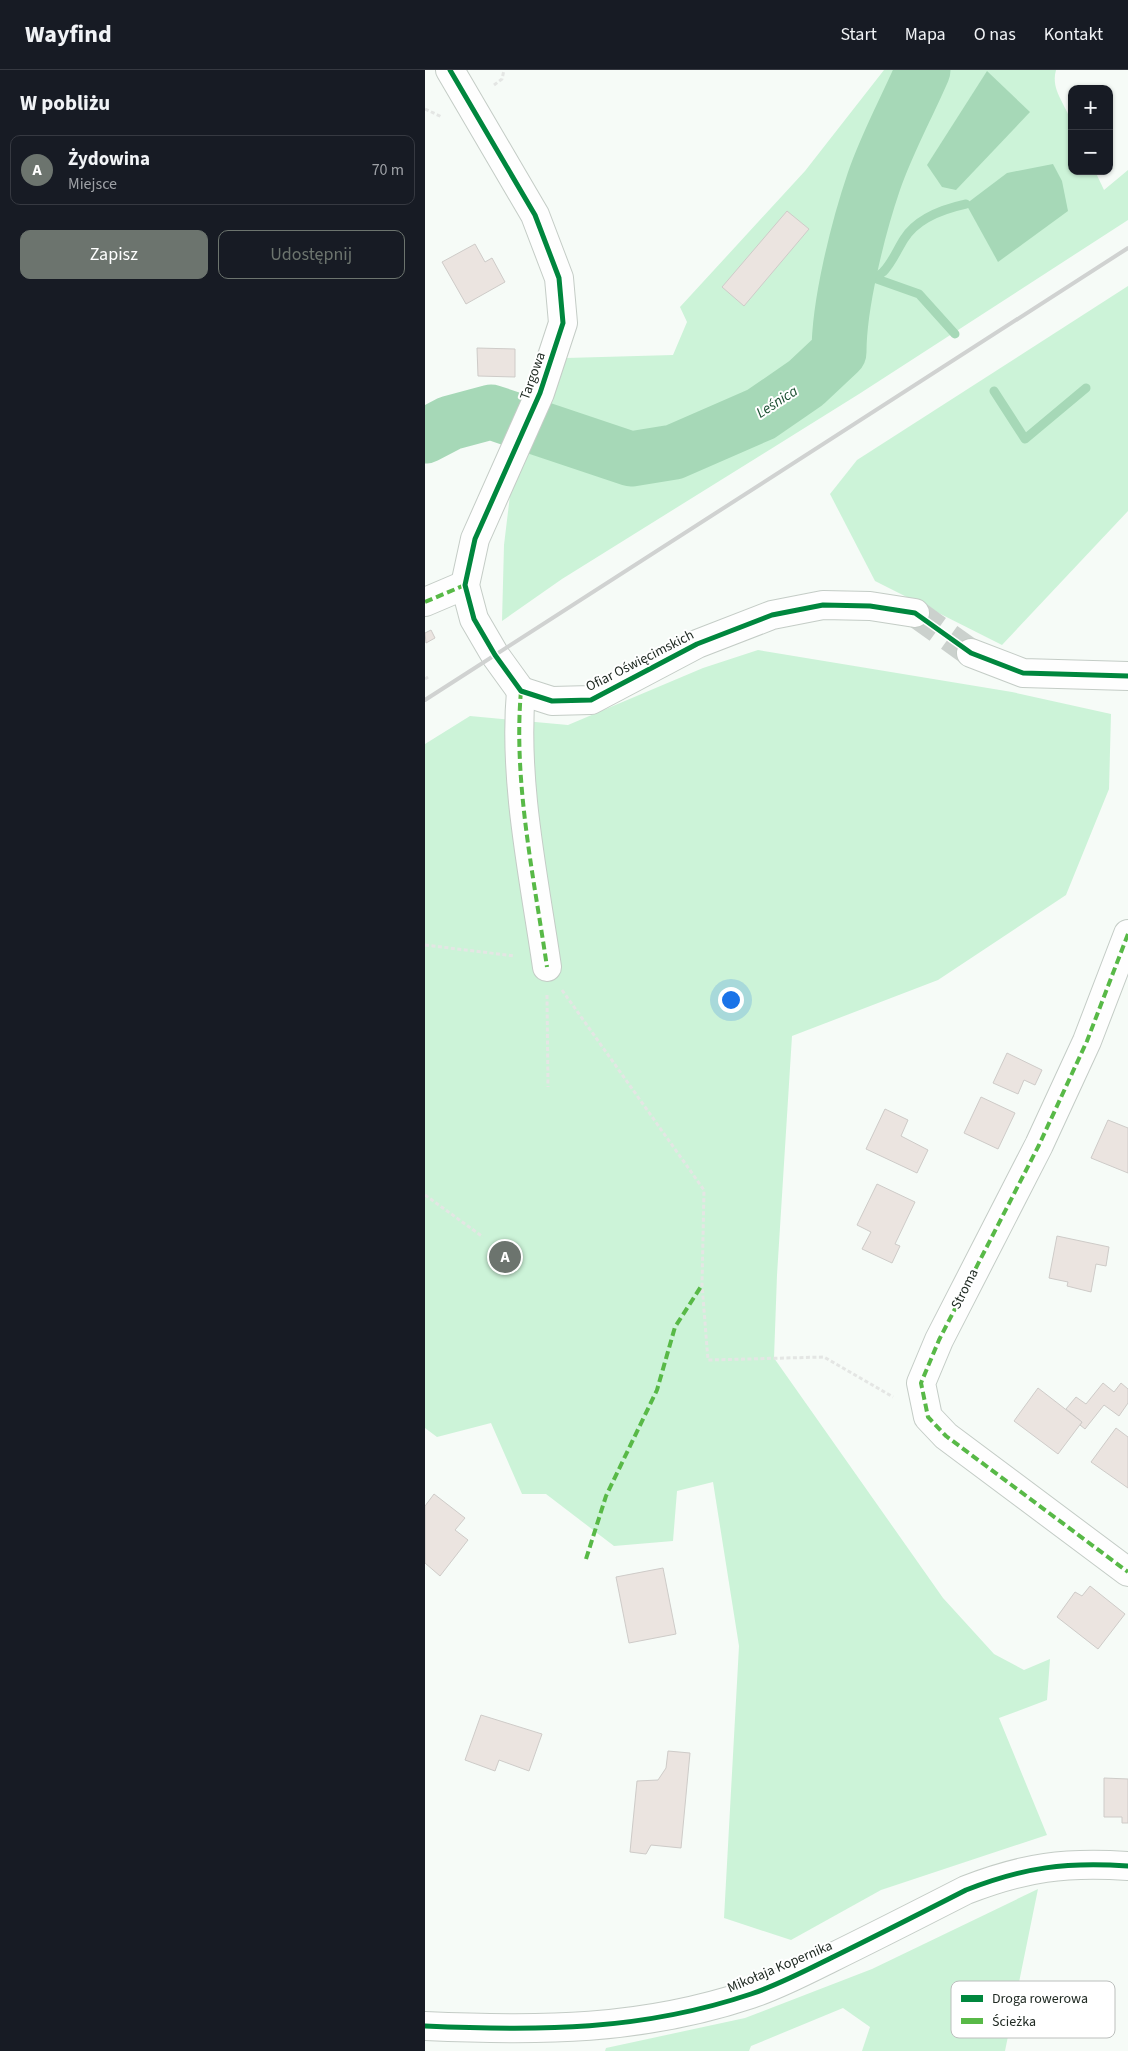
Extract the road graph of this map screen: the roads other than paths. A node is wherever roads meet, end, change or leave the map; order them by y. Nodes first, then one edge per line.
1 (450, 70) edge
2 (465, 585) junction
3 (425, 602) edge
4 (915, 613) tunnel mouth
5 (971, 653) tunnel mouth
6 (1128, 676) edge
7 (521, 691) junction
8 (1128, 934) edge
9 (547, 967) road end
10 (1128, 1572) edge
11 (1128, 1866) edge
12 (425, 2026) edge

1 - 2 street, Targowa
2 - 3 street
2 - 7 street, Targowa
4 - 7 street, Ofiar Oświęcimskich
5 - 6 street
7 - 9 street
8 - 10 street, Stroma
11 - 12 street, Mikołaja Kopernika

